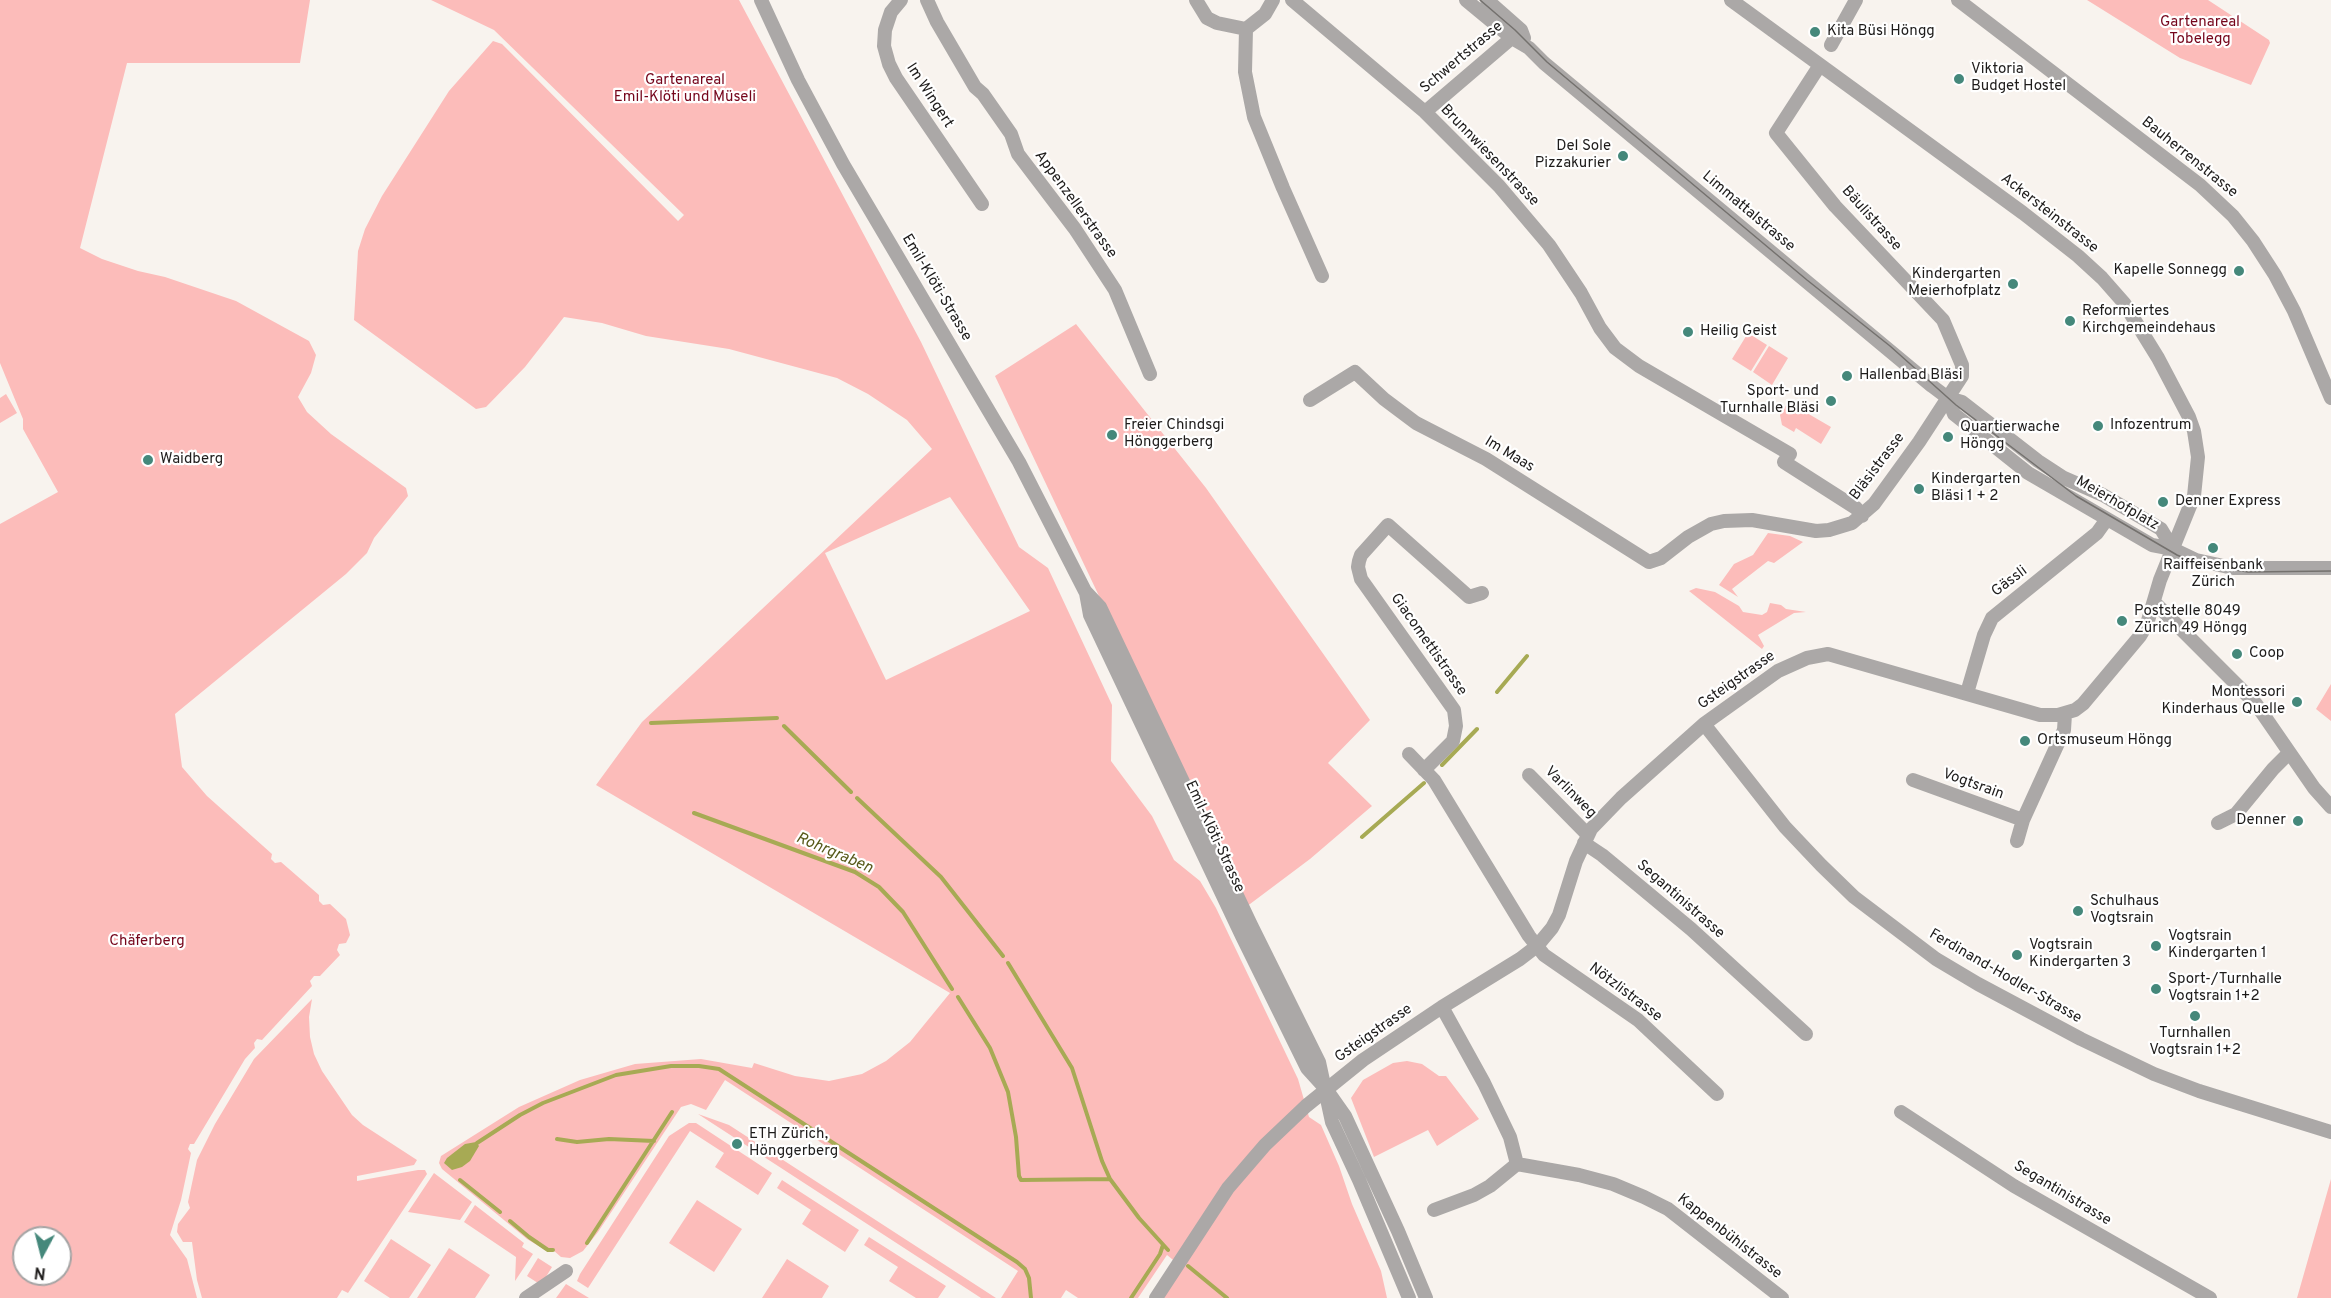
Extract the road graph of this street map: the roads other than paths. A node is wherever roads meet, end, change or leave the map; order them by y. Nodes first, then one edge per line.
1 (761, 0) edge
2 (901, 0) edge
3 (927, 0) edge
4 (1196, 0) edge
5 (1273, 0) edge
6 (1292, 0) edge
7 (1466, 0) edge
8 (1487, 0) edge
9 (1731, 0) edge
10 (1856, 0) edge
11 (1958, 0) edge
12 (1246, 29) junction
13 (1516, 34) junction
14 (1831, 45) dead end
15 (1820, 65) junction
16 (1425, 112) junction
17 (982, 204) dead end
18 (1323, 276) dead end
19 (1150, 374) dead end
20 (1948, 398) junction
21 (2331, 398) edge
22 (1310, 400) dead end
23 (2059, 482) junction
24 (1862, 516) junction
25 (2107, 519) junction
26 (2173, 549) junction
27 (1649, 562) joint
28 (2331, 568) edge
29 (1482, 593) dead end
30 (2154, 603) junction
31 (1967, 693) junction
32 (2065, 714) junction
33 (1704, 724) junction
34 (2289, 753) junction
35 (1409, 754) dead end
36 (1424, 770) junction
37 (1529, 775) dead end
38 (1912, 780) dead end
39 (2331, 807) edge
40 (2023, 820) junction
41 (2218, 823) dead end
42 (1586, 839) junction
43 (2017, 842) dead end
44 (1537, 946) junction
45 (1442, 1006) junction
46 (1806, 1034) dead end
47 (1326, 1089) junction
48 (1717, 1094) dead end
49 (1902, 1113) dead end
50 (2331, 1132) edge
51 (1517, 1164) junction
52 (1434, 1210) dead end
53 (566, 1270) dead end
54 (526, 1298) edge
55 (1156, 1298) edge
56 (1409, 1298) edge
57 (1426, 1298) edge
58 (1782, 1298) edge
59 (2210, 1298) edge

1 - 47 street, Emil-Klöti-Strasse
2 - 17 street, Im Wingert
3 - 19 street, Appenzellerstrasse
4 - 12 street
5 - 12 street
6 - 16 street, Brunnwiesenstrasse
7 - 13 street, Limmattalstrasse
8 - 13 street, Limmattalstrasse
9 - 15 street, Ackersteinstrasse
10 - 14 street
11 - 21 street, Bauherrenstrasse
12 - 18 street
13 - 16 street, Schwertstrasse
13 - 20 street, Limmattalstrasse
15 - 20 street, Bäulistrasse
15 - 26 street, Ackersteinstrasse
16 - 24 street, Brunnwiesenstrasse
20 - 23 street, Limmattalstrasse
20 - 24 street, Bläsistrasse
22 - 27 street, Im Maas
23 - 25 street, Meierhofplatz
23 - 26 street, Meierhofplatz
24 - 27 street, Bläsistrasse
25 - 26 street, Meierhofplatz
25 - 31 street, Gässli
26 - 28 street
26 - 30 street, Ackersteinstrasse
29 - 36 street, Giacomettistrasse
30 - 32 street
30 - 34 street
31 - 32 street, Gsteigstrasse
31 - 33 street, Gsteigstrasse
32 - 40 street
33 - 42 street, Gsteigstrasse
33 - 50 street, Ferdinand-Hodler-Strasse
34 - 39 street
34 - 41 street
35 - 36 street
36 - 44 street
37 - 42 street, Varlinweg
38 - 40 street, Vogtsrain
40 - 43 street
42 - 44 street, Gsteigstrasse
42 - 46 street, Segantinistrasse
44 - 45 street, Gsteigstrasse
44 - 48 street, Nötzlistrasse
45 - 47 street, Gsteigstrasse
45 - 51 street
47 - 55 street, Gsteigstrasse
47 - 56 street, Emil-Klöti-Strasse
47 - 57 street, Emil-Klöti-Strasse
49 - 59 street, Segantinistrasse
51 - 52 street
51 - 58 street, Kappenbühlstrasse
53 - 54 street

